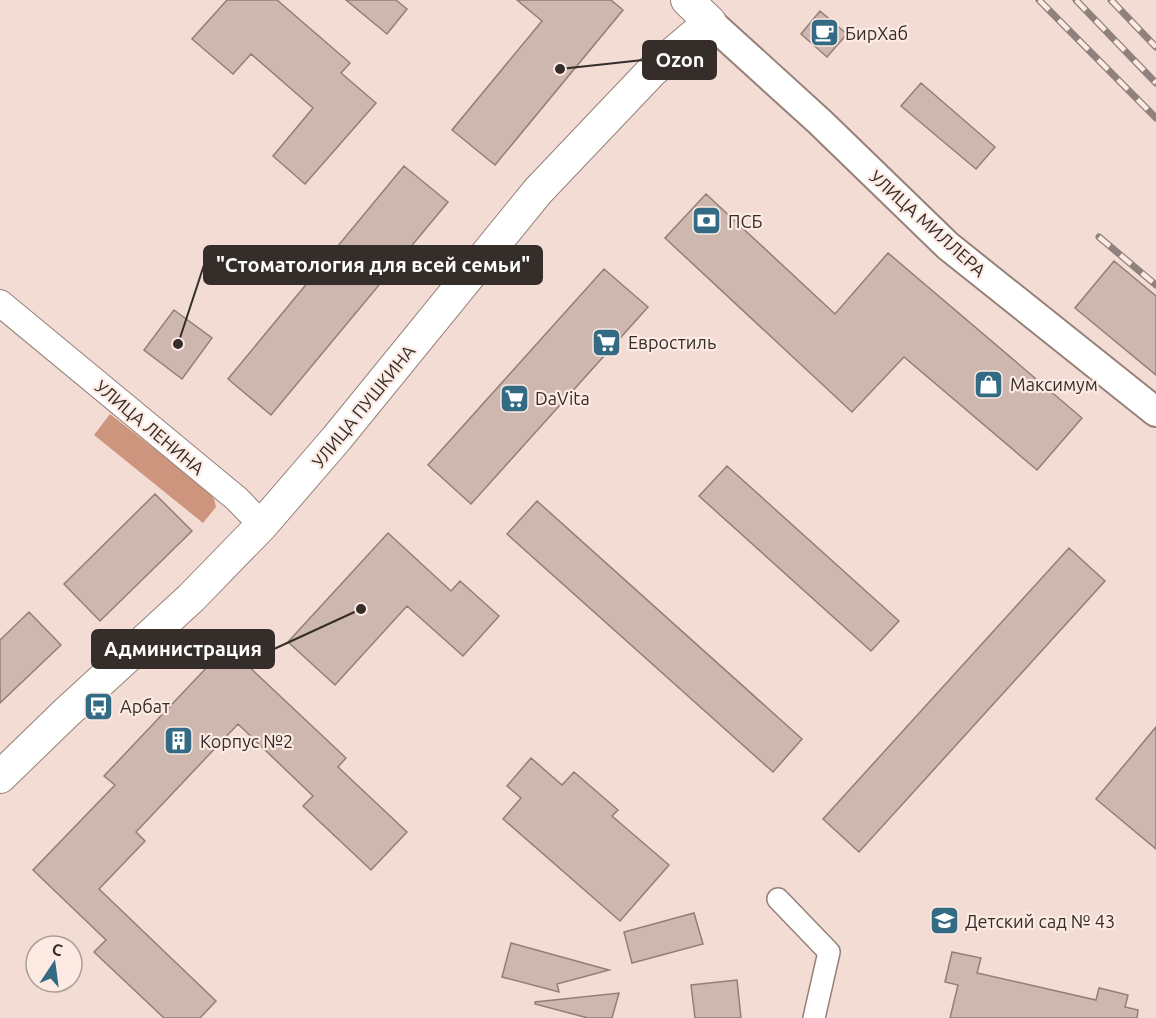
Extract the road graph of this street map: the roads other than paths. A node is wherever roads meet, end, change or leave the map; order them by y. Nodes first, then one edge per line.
1 (687, 0) edge
2 (710, 22) junction
3 (0, 303) edge
4 (1156, 412) edge
5 (262, 525) junction
6 (0, 777) edge
7 (778, 899) dead end
8 (814, 1018) edge

1 - 2 main road
2 - 4 main road, УЛИЦА МИЛЛЕРА
2 - 5 main road, УЛИЦА ПУШКИНА
3 - 5 street, УЛИЦА ЛЕНИНА
5 - 6 main road, УЛИЦА ПУШКИНА
7 - 8 street

